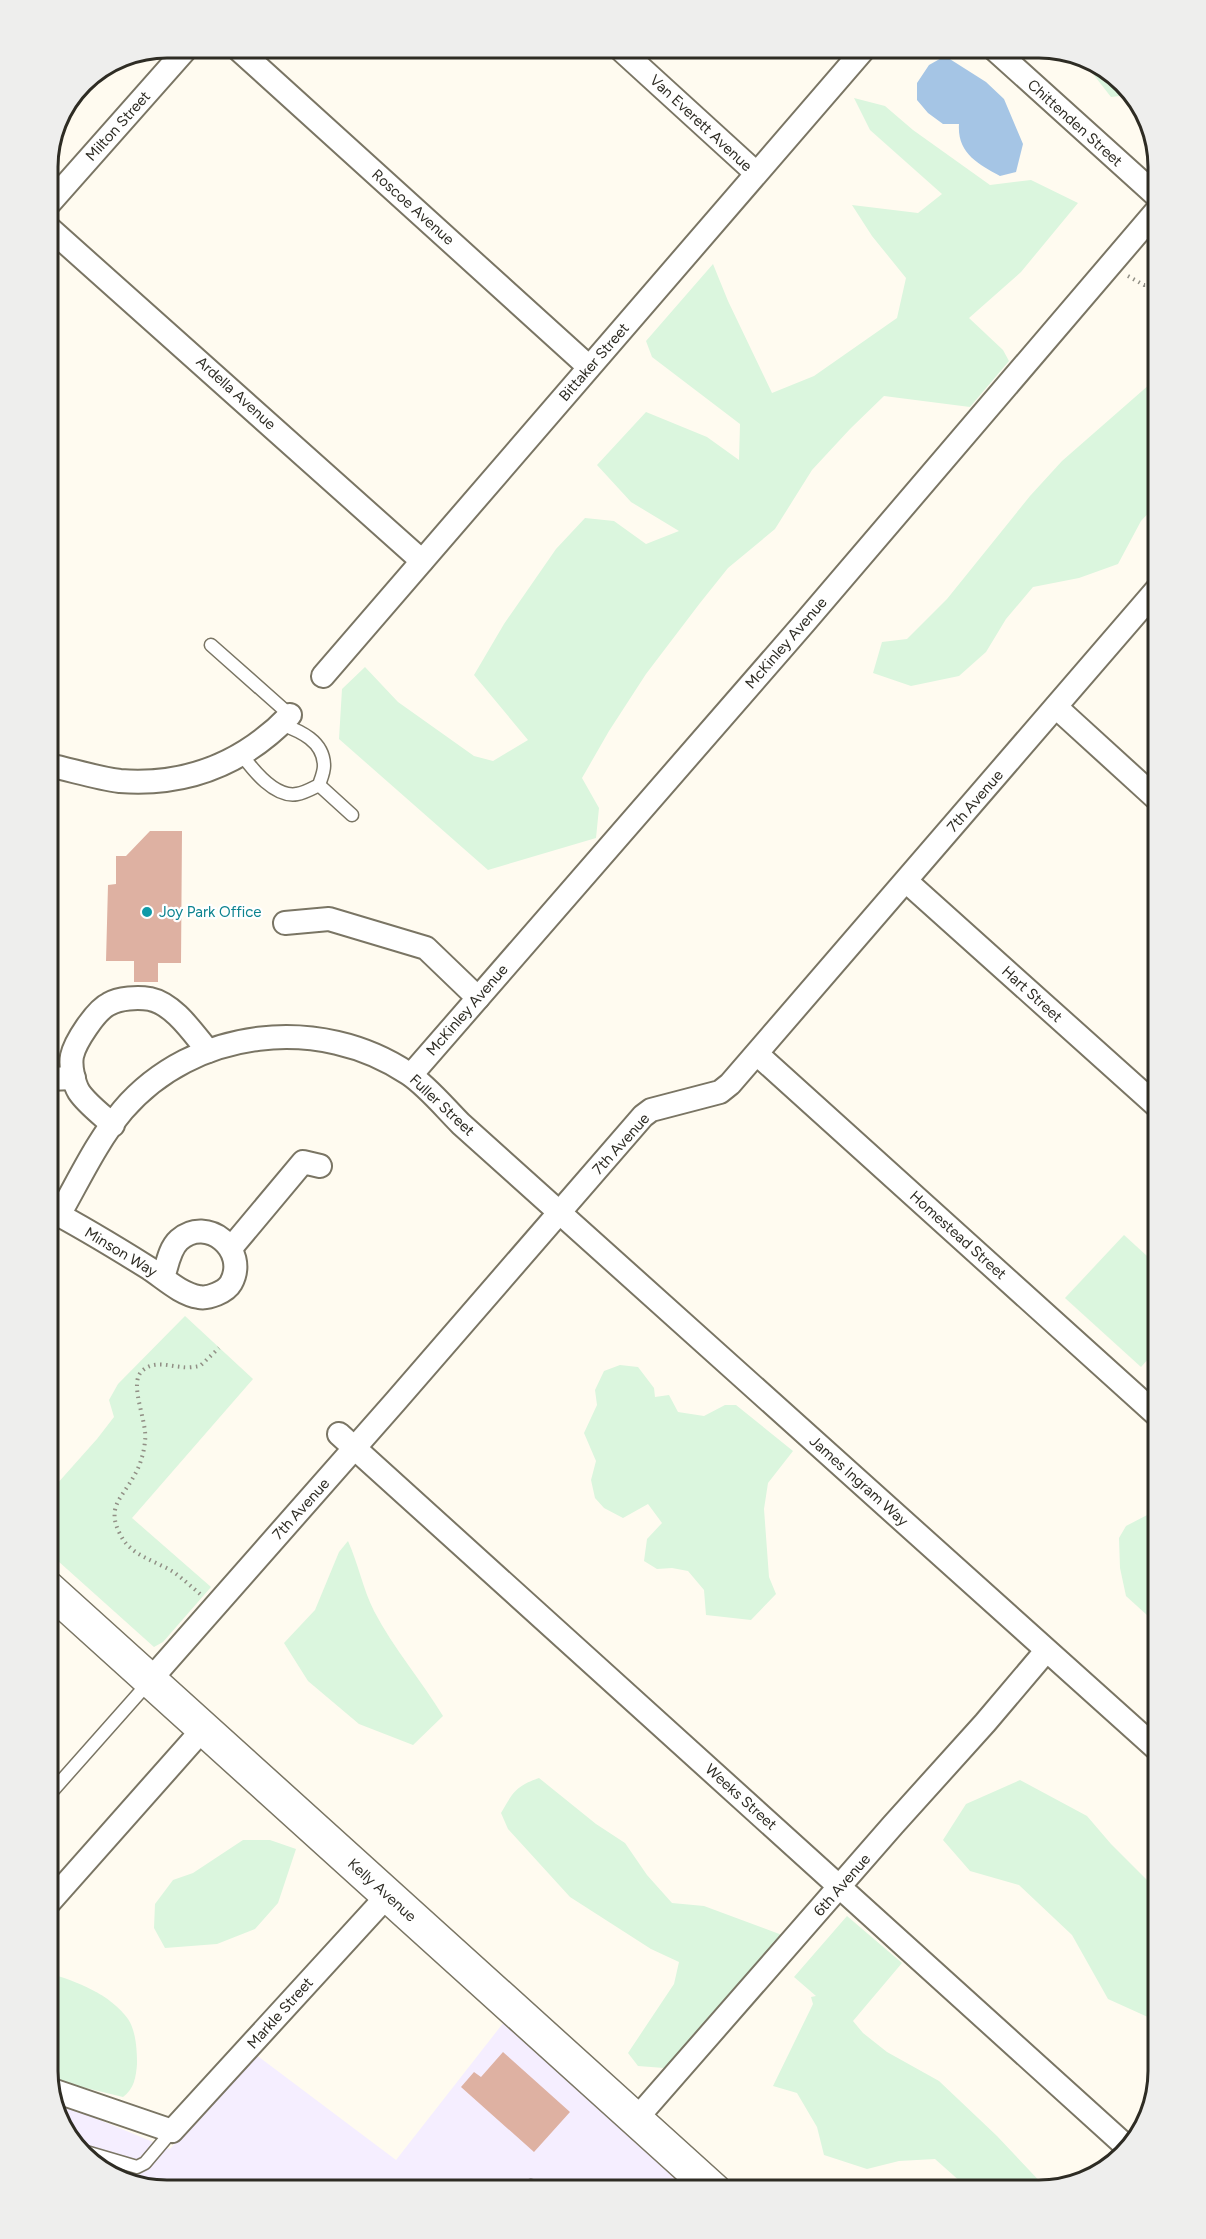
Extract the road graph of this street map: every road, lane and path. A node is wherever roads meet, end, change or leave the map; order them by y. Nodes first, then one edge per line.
1 (178, 58) edge
2 (248, 58) edge
3 (631, 59) edge
4 (856, 59) edge
5 (1005, 59) edge
6 (756, 173) junction
7 (1148, 187) edge
8 (59, 193) edge
9 (1148, 221) edge
10 (59, 237) edge
11 (1126, 275) dead end
12 (1148, 285) edge
13 (589, 367) junction
14 (422, 561) junction
15 (1148, 600) edge
16 (211, 645) dead end
17 (323, 676) dead end
18 (1056, 706) junction
19 (285, 719) junction
20 (242, 755) junction
21 (59, 768) edge
22 (319, 785) junction
23 (1148, 791) edge
24 (352, 814) dead end
25 (906, 881) junction
26 (285, 923) dead end
27 (478, 998) junction
28 (208, 1051) junction
29 (757, 1054) junction
30 (411, 1075) junction
31 (74, 1078) junction
32 (59, 1079) edge
33 (1148, 1098) edge
34 (113, 1125) junction
35 (320, 1166) dead end
36 (58, 1204) edge
37 (559, 1213) junction
38 (58, 1215) edge
39 (231, 1248) junction
40 (163, 1278) junction
41 (219, 1348) dead end
42 (1148, 1407) edge
43 (347, 1441) junction
44 (203, 1596) dead end
45 (58, 1597) edge
46 (1046, 1651) junction
47 (151, 1679) junction
48 (204, 1728) junction
49 (1148, 1741) edge
50 (58, 1784) edge
51 (840, 1887) junction
52 (58, 1893) edge
53 (388, 1895) junction
54 (61, 2093) edge
55 (637, 2118) junction
56 (172, 2131) junction
57 (1121, 2142) edge
58 (102, 2158) edge
59 (703, 2180) edge

1 - 8 street, Milton Street
2 - 13 street, Roscoe Avenue
3 - 6 street, Van Everett Avenue
4 - 6 street, Bittaker Street
5 - 7 street, Chittenden Street
6 - 13 street, Bittaker Street
9 - 27 street, McKinley Avenue
10 - 14 street, Ardella Avenue
11 - 12 path
13 - 14 street, Bittaker Street
14 - 17 street, Bittaker Street
15 - 18 street, 7th Avenue
16 - 19 lane
18 - 23 street
18 - 25 street, 7th Avenue
19 - 20 street
19 - 22 lane
20 - 21 street
20 - 22 lane
22 - 24 lane
25 - 29 street, 7th Avenue
25 - 33 street, Hart Street
26 - 27 street
27 - 30 street, McKinley Avenue
28 - 30 street, Fuller Street
28 - 31 street
28 - 34 street, Fuller Street
29 - 37 street, 7th Avenue
29 - 42 street, Homestead Street
30 - 37 street, Fuller Street
31 - 32 street
31 - 34 street
34 - 36 street, Fuller Street
35 - 39 street
37 - 43 street, 7th Avenue
37 - 46 street, James Ingram Way
38 - 40 street, Minson Way
39 - 40 street, Minson Way
39 - 40 street, Minson Way
41 - 44 path
43 - 47 street, 7th Avenue
43 - 51 street, Weeks Street
45 - 47 main road, Kelly Avenue
46 - 49 street, James Ingram Way
46 - 51 street, 6th Avenue
47 - 48 main road, Kelly Avenue
47 - 50 lane
48 - 52 street
48 - 53 main road, Kelly Avenue
51 - 55 street, 6th Avenue
51 - 57 street, Weeks Street
53 - 55 main road, Kelly Avenue
53 - 56 street, Markle Street
54 - 56 street
55 - 59 main road, Kelly Avenue
56 - 58 lane

